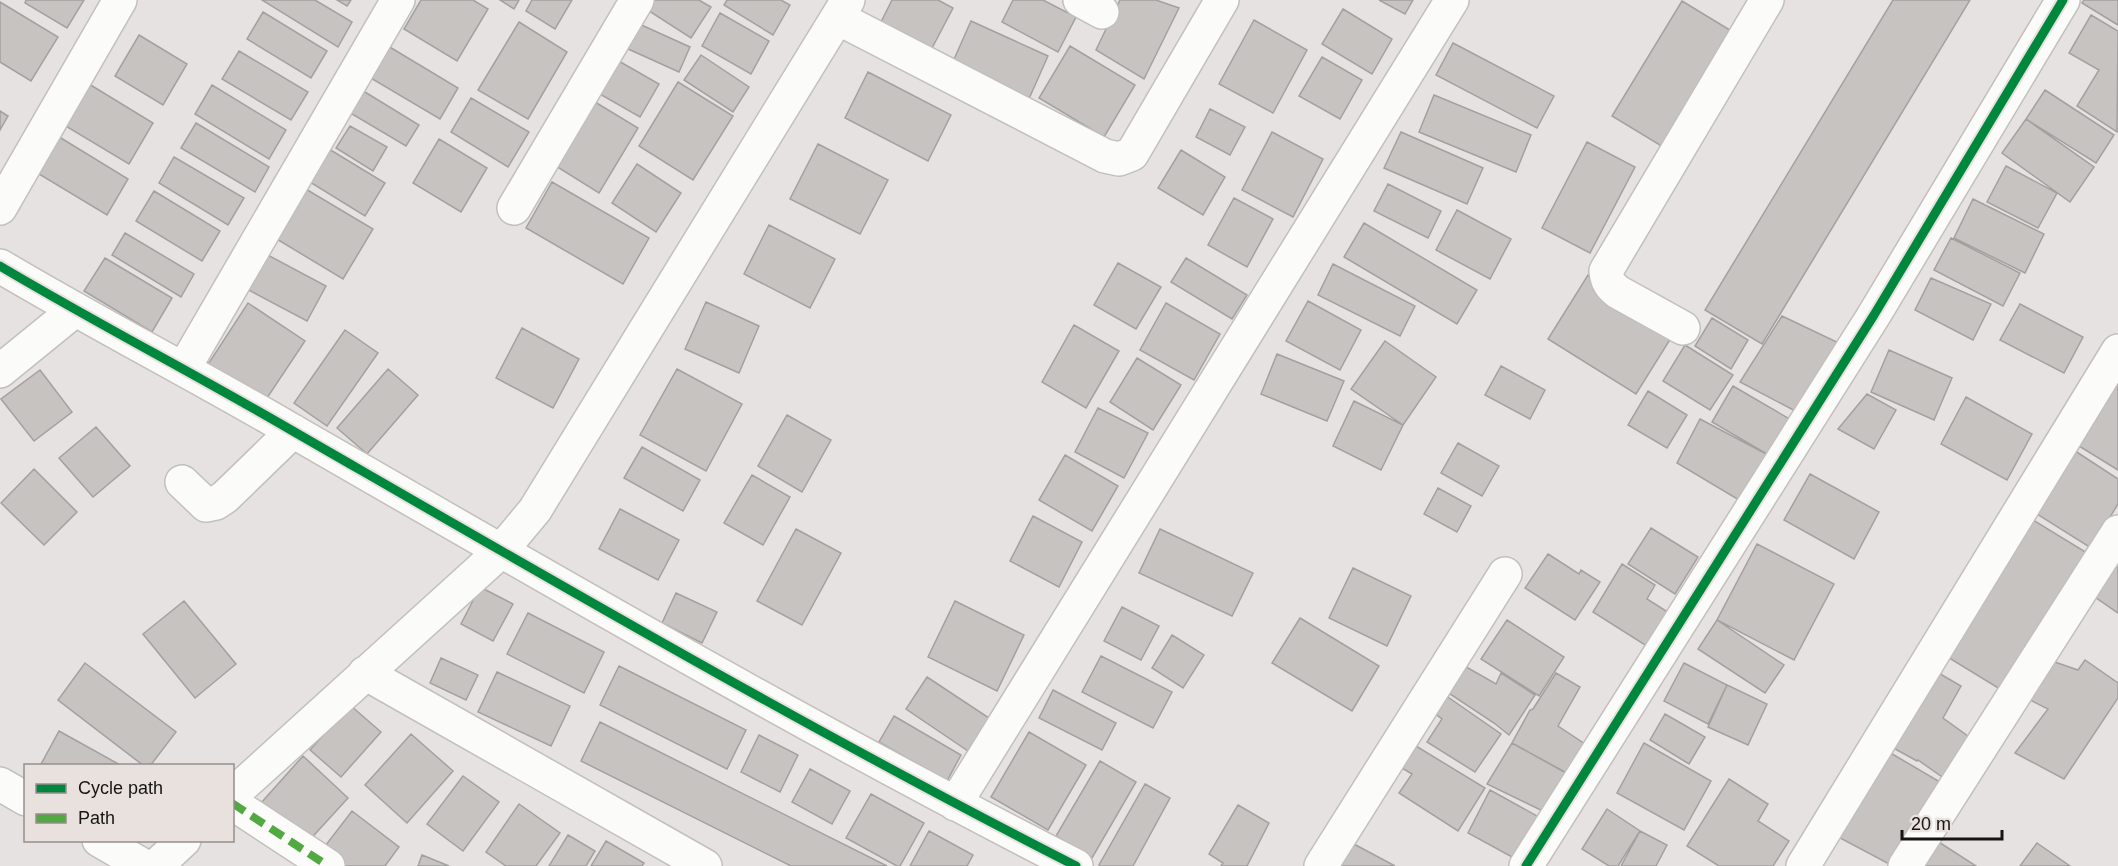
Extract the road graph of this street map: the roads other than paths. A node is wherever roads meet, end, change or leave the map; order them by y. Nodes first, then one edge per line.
1 (120, 0) edge
2 (398, 0) edge
3 (637, 0) edge
4 (1222, 0) edge
5 (1452, 0) edge
6 (1767, 0) edge
7 (2063, 0) edge
8 (843, 9) edge
9 (0, 208) edge
10 (514, 208) dead end
11 (0, 266) edge
12 (75, 310) junction
13 (1683, 328) dead end
14 (2118, 351) edge
15 (184, 368) junction
16 (0, 371) edge
17 (293, 431) junction
18 (183, 482) dead end
19 (2118, 532) edge
20 (500, 552) junction
21 (1505, 574) dead end
22 (365, 673) junction
23 (0, 784) edge
24 (234, 793) edge
25 (24, 798) edge
26 (234, 803) edge
27 (956, 804) junction
28 (102, 842) edge
29 (182, 842) edge
30 (144, 866) edge
31 (156, 866) edge
32 (328, 866) edge
33 (705, 866) edge
34 (1076, 866) edge
35 (1322, 866) edge
36 (1526, 866) edge
37 (1803, 866) edge
38 (1905, 866) edge

1 - 9 street
2 - 15 street
3 - 10 street
4 - 8 street
5 - 27 street
6 - 13 street
7 - 36 street
8 - 20 street
11 - 12 street
12 - 15 street
12 - 16 street
14 - 37 street
15 - 17 street
17 - 18 street
17 - 20 street
19 - 38 street
20 - 22 street
20 - 27 street
21 - 35 street
22 - 24 street
22 - 33 street
23 - 25 street
26 - 32 street
27 - 34 street
28 - 30 street
29 - 31 street

